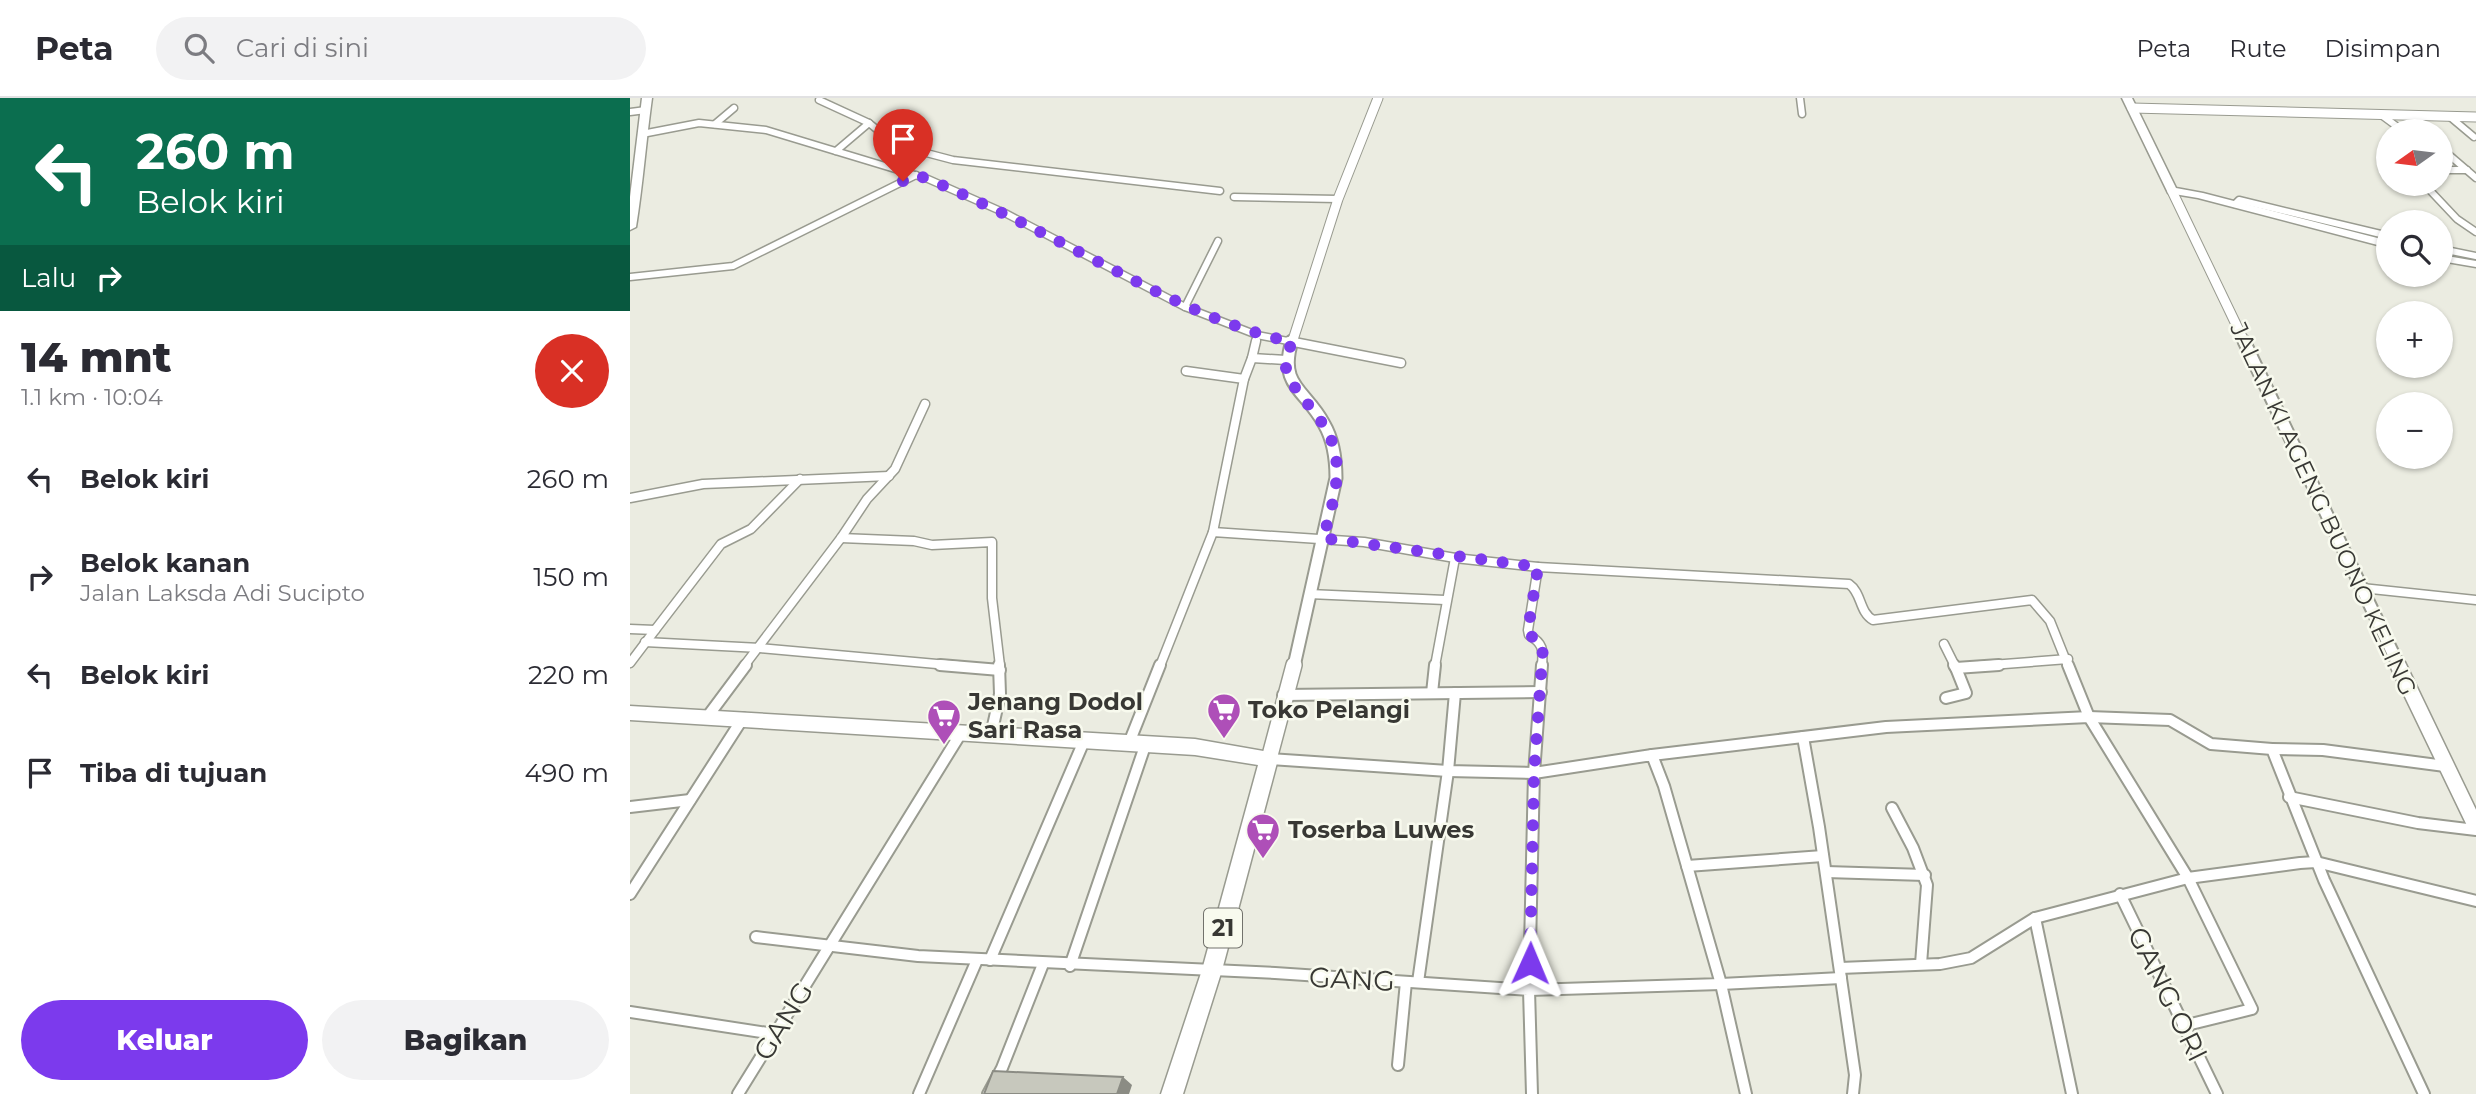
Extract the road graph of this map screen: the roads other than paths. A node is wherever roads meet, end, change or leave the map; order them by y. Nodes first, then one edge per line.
1 (647, 98) edge
2 (1378, 98) edge
3 (1800, 98) edge
4 (819, 100) dead end
5 (2129, 103) edge
6 (734, 108) dead end
7 (646, 110) junction
8 (630, 112) edge
9 (1802, 114) dead end
10 (2380, 114) junction
11 (2449, 116) junction
12 (2476, 117) edge
13 (2387, 119) edge
14 (869, 123) junction
15 (715, 124) junction
16 (642, 134) junction
17 (2474, 137) dead end
18 (836, 151) junction
19 (634, 156) edge
20 (2454, 159) edge
21 (2454, 170) edge
22 (2467, 170) junction
23 (916, 175) junction
24 (635, 177) edge
25 (2476, 178) edge
26 (2169, 185) junction
27 (1220, 191) dead end
28 (2436, 196) edge
29 (1234, 197) dead end
30 (1338, 199) junction
31 (2236, 203) junction
32 (630, 227) edge
33 (2476, 232) edge
34 (2376, 233) edge
35 (1218, 241) dead end
36 (2376, 242) edge
37 (2453, 251) edge
38 (2476, 256) edge
39 (2453, 260) edge
40 (2476, 264) edge
41 (630, 277) edge
42 (1185, 307) junction
43 (1257, 335) junction
44 (1292, 342) junction
45 (1252, 358) junction
46 (1286, 360) junction
47 (1401, 363) dead end
48 (1186, 371) dead end
49 (1244, 379) junction
50 (925, 404) dead end
51 (889, 475) junction
52 (800, 479) junction
53 (630, 498) edge
54 (1213, 532) junction
55 (841, 538) junction
56 (1323, 538) junction
57 (1455, 558) junction
58 (1538, 567) junction
59 (2361, 588) junction
60 (1310, 594) junction
61 (1445, 600) junction
62 (2476, 600) edge
63 (630, 629) edge
64 (655, 630) junction
65 (645, 642) junction
66 (1944, 644) dead end
67 (760, 648) junction
68 (2068, 659) junction
69 (630, 663) edge
70 (1956, 668) junction
71 (1000, 670) junction
72 (1541, 692) junction
73 (1432, 693) junction
74 (1455, 693) junction
75 (1283, 695) junction
76 (1946, 698) dead end
77 (630, 713) edge
78 (708, 716) junction
79 (2090, 717) junction
80 (743, 718) junction
81 (961, 733) junction
82 (991, 735) junction
83 (1803, 737) junction
84 (1084, 741) junction
85 (1137, 744) junction
86 (2272, 749) junction
87 (1651, 755) junction
88 (1269, 759) junction
89 (2445, 766) junction
90 (1448, 771) junction
91 (1534, 773) junction
92 (2289, 797) junction
93 (690, 800) junction
94 (630, 807) edge
95 (1892, 808) dead end
96 (2476, 828) edge
97 (1823, 856) junction
98 (2316, 862) junction
99 (1687, 866) junction
100 (1826, 872) junction
101 (1925, 874) junction
102 (2188, 878) junction
103 (631, 891) edge
104 (2120, 894) junction
105 (2476, 901) edge
106 (2035, 918) junction
107 (756, 937) dead end
108 (828, 949) junction
109 (984, 960) junction
110 (1043, 964) junction
111 (1921, 964) junction
112 (1070, 966) junction
113 (1212, 970) junction
114 (1840, 973) junction
115 (1412, 982) junction
116 (1721, 984) junction
117 (1530, 990) junction
118 (630, 1012) edge
119 (2183, 1026) junction
120 (774, 1034) junction
121 (1398, 1065) dead end
122 (738, 1094) edge
123 (919, 1094) edge
124 (988, 1094) edge
125 (1172, 1094) edge
126 (1532, 1094) edge
127 (1746, 1094) edge
128 (1853, 1094) edge
129 (2072, 1094) edge
130 (2217, 1094) edge
131 (2424, 1094) edge

1 - 7 highway
2 - 30 street
3 - 9 street
4 - 14 street
5 - 10 street
5 - 26 highway
6 - 15 street
7 - 8 street
7 - 16 highway
10 - 11 street
10 - 13 street
11 - 12 street
11 - 17 street
14 - 18 street
14 - 27 street
15 - 16 street
15 - 18 street
16 - 19 highway
18 - 23 street
19 - 24 highway
20 - 22 street
21 - 22 street
22 - 25 street
23 - 41 street
23 - 42 street
24 - 32 highway
26 - 31 highway
26 - 59 street, JALAN KI AGENG BUONO KELING
28 - 33 street
29 - 30 street
30 - 44 street
31 - 34 street
31 - 36 highway
35 - 42 street
37 - 38 street
39 - 40 highway
42 - 43 street
43 - 44 street
43 - 45 street
44 - 46 street
44 - 47 street
45 - 46 street
45 - 49 street
46 - 56 street
48 - 49 street
49 - 54 street
50 - 51 street
51 - 52 street
51 - 55 street
52 - 53 street
52 - 64 street
54 - 56 street
54 - 85 street
55 - 67 street
55 - 71 street
56 - 57 street
56 - 60 street
57 - 58 street
57 - 61 street
58 - 68 street
58 - 72 street
59 - 62 street
59 - 89 street, JALAN KI AGENG BUONO KELING
60 - 61 street
60 - 75 street
61 - 73 street
63 - 64 street
64 - 65 street
65 - 67 street
65 - 69 street
66 - 70 street
67 - 71 street
67 - 78 street
68 - 70 street
68 - 79 street
70 - 76 street
71 - 82 street
72 - 74 street
72 - 91 street
73 - 74 street
73 - 75 street
74 - 90 street
75 - 88 street
77 - 78 highway
78 - 80 highway
79 - 83 street
79 - 86 street
79 - 102 street
80 - 81 highway
80 - 93 street
81 - 82 highway
81 - 108 street, GANG
82 - 84 highway
83 - 87 street
83 - 97 street
84 - 85 highway
84 - 109 street
85 - 88 highway
85 - 112 street
86 - 89 street
86 - 92 street
87 - 91 street
87 - 99 street
88 - 90 street
88 - 113 highway, 21
89 - 96 street, JALAN KI AGENG BUONO KELING
90 - 91 street
90 - 115 street
91 - 117 street
92 - 96 street
92 - 98 street
93 - 94 street
93 - 103 street
95 - 101 street
97 - 99 street
97 - 100 street
98 - 102 street, GANG
98 - 105 street
98 - 131 street
99 - 116 street
100 - 101 street
100 - 114 street
101 - 111 street
102 - 104 street, GANG
102 - 119 street
104 - 106 street, GANG
104 - 119 street, GANG ORI
106 - 111 street, GANG
106 - 129 street
107 - 108 street
108 - 109 street, GANG
108 - 120 street, GANG
109 - 110 street, GANG
109 - 123 street
110 - 112 street, GANG
110 - 124 street
111 - 114 street, GANG
112 - 113 street, GANG
113 - 115 street, GANG
113 - 125 highway, 21
114 - 116 street, GANG
114 - 128 street
115 - 117 street, GANG
115 - 121 street
116 - 117 street, GANG
116 - 127 street
117 - 126 street
118 - 120 street
119 - 130 street, GANG ORI
120 - 122 street, GANG

